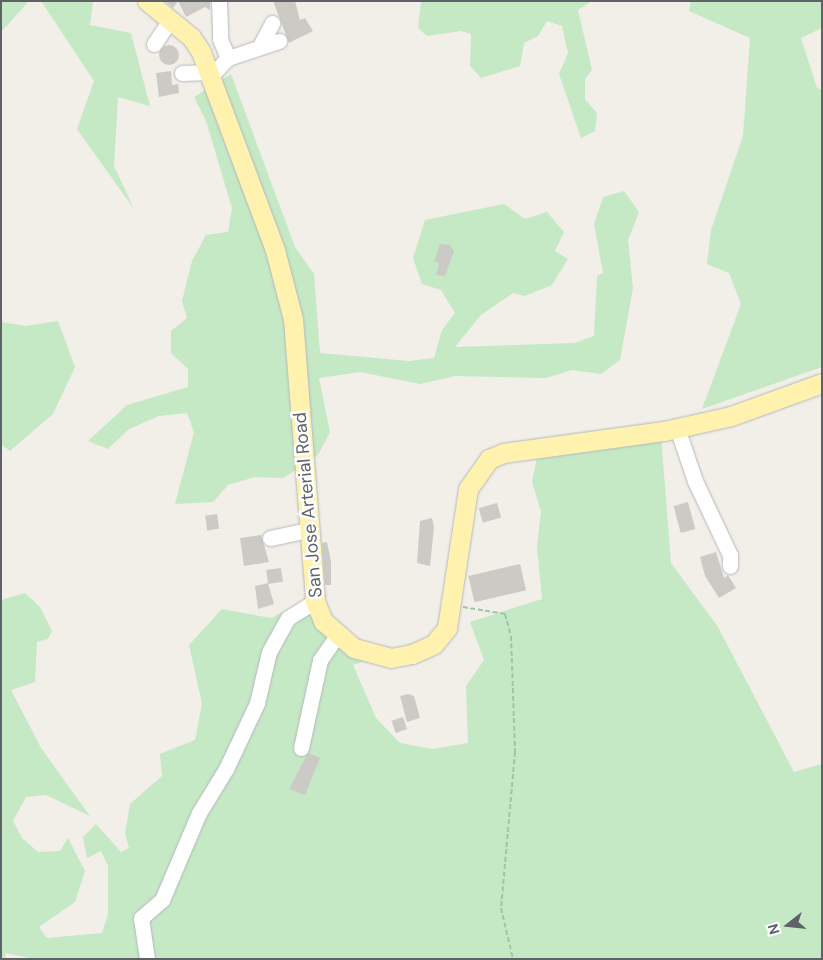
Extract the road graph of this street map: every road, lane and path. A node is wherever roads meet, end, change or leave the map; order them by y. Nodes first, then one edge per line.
1 (147, 1) edge
2 (219, 1) edge
3 (170, 20) junction
4 (272, 23) dead end
5 (279, 41) dead end
6 (154, 44) dead end
7 (260, 46) junction
8 (228, 58) junction
9 (182, 74) dead end
10 (210, 74) junction
11 (822, 383) edge
12 (677, 428) junction
13 (307, 530) junction
14 (270, 538) dead end
15 (730, 566) dead end
16 (315, 601) junction
17 (452, 606) junction
18 (337, 636) junction
19 (301, 748) dead end
20 (147, 959) edge
21 (513, 959) edge

1 - 3 main road, San Jose Arterial Road
2 - 8 street
3 - 6 street
3 - 10 main road, San Jose Arterial Road
4 - 7 street
5 - 7 street
7 - 8 street
8 - 10 street
9 - 10 street
10 - 13 main road, San Jose Arterial Road
11 - 12 main road, San Jose Arterial Road
12 - 15 street
12 - 17 main road, San Jose Arterial Road
13 - 14 street
13 - 16 main road, San Jose Arterial Road
16 - 18 main road, San Jose Arterial Road
16 - 20 street
17 - 18 main road, San Jose Arterial Road
17 - 21 path
18 - 19 street

